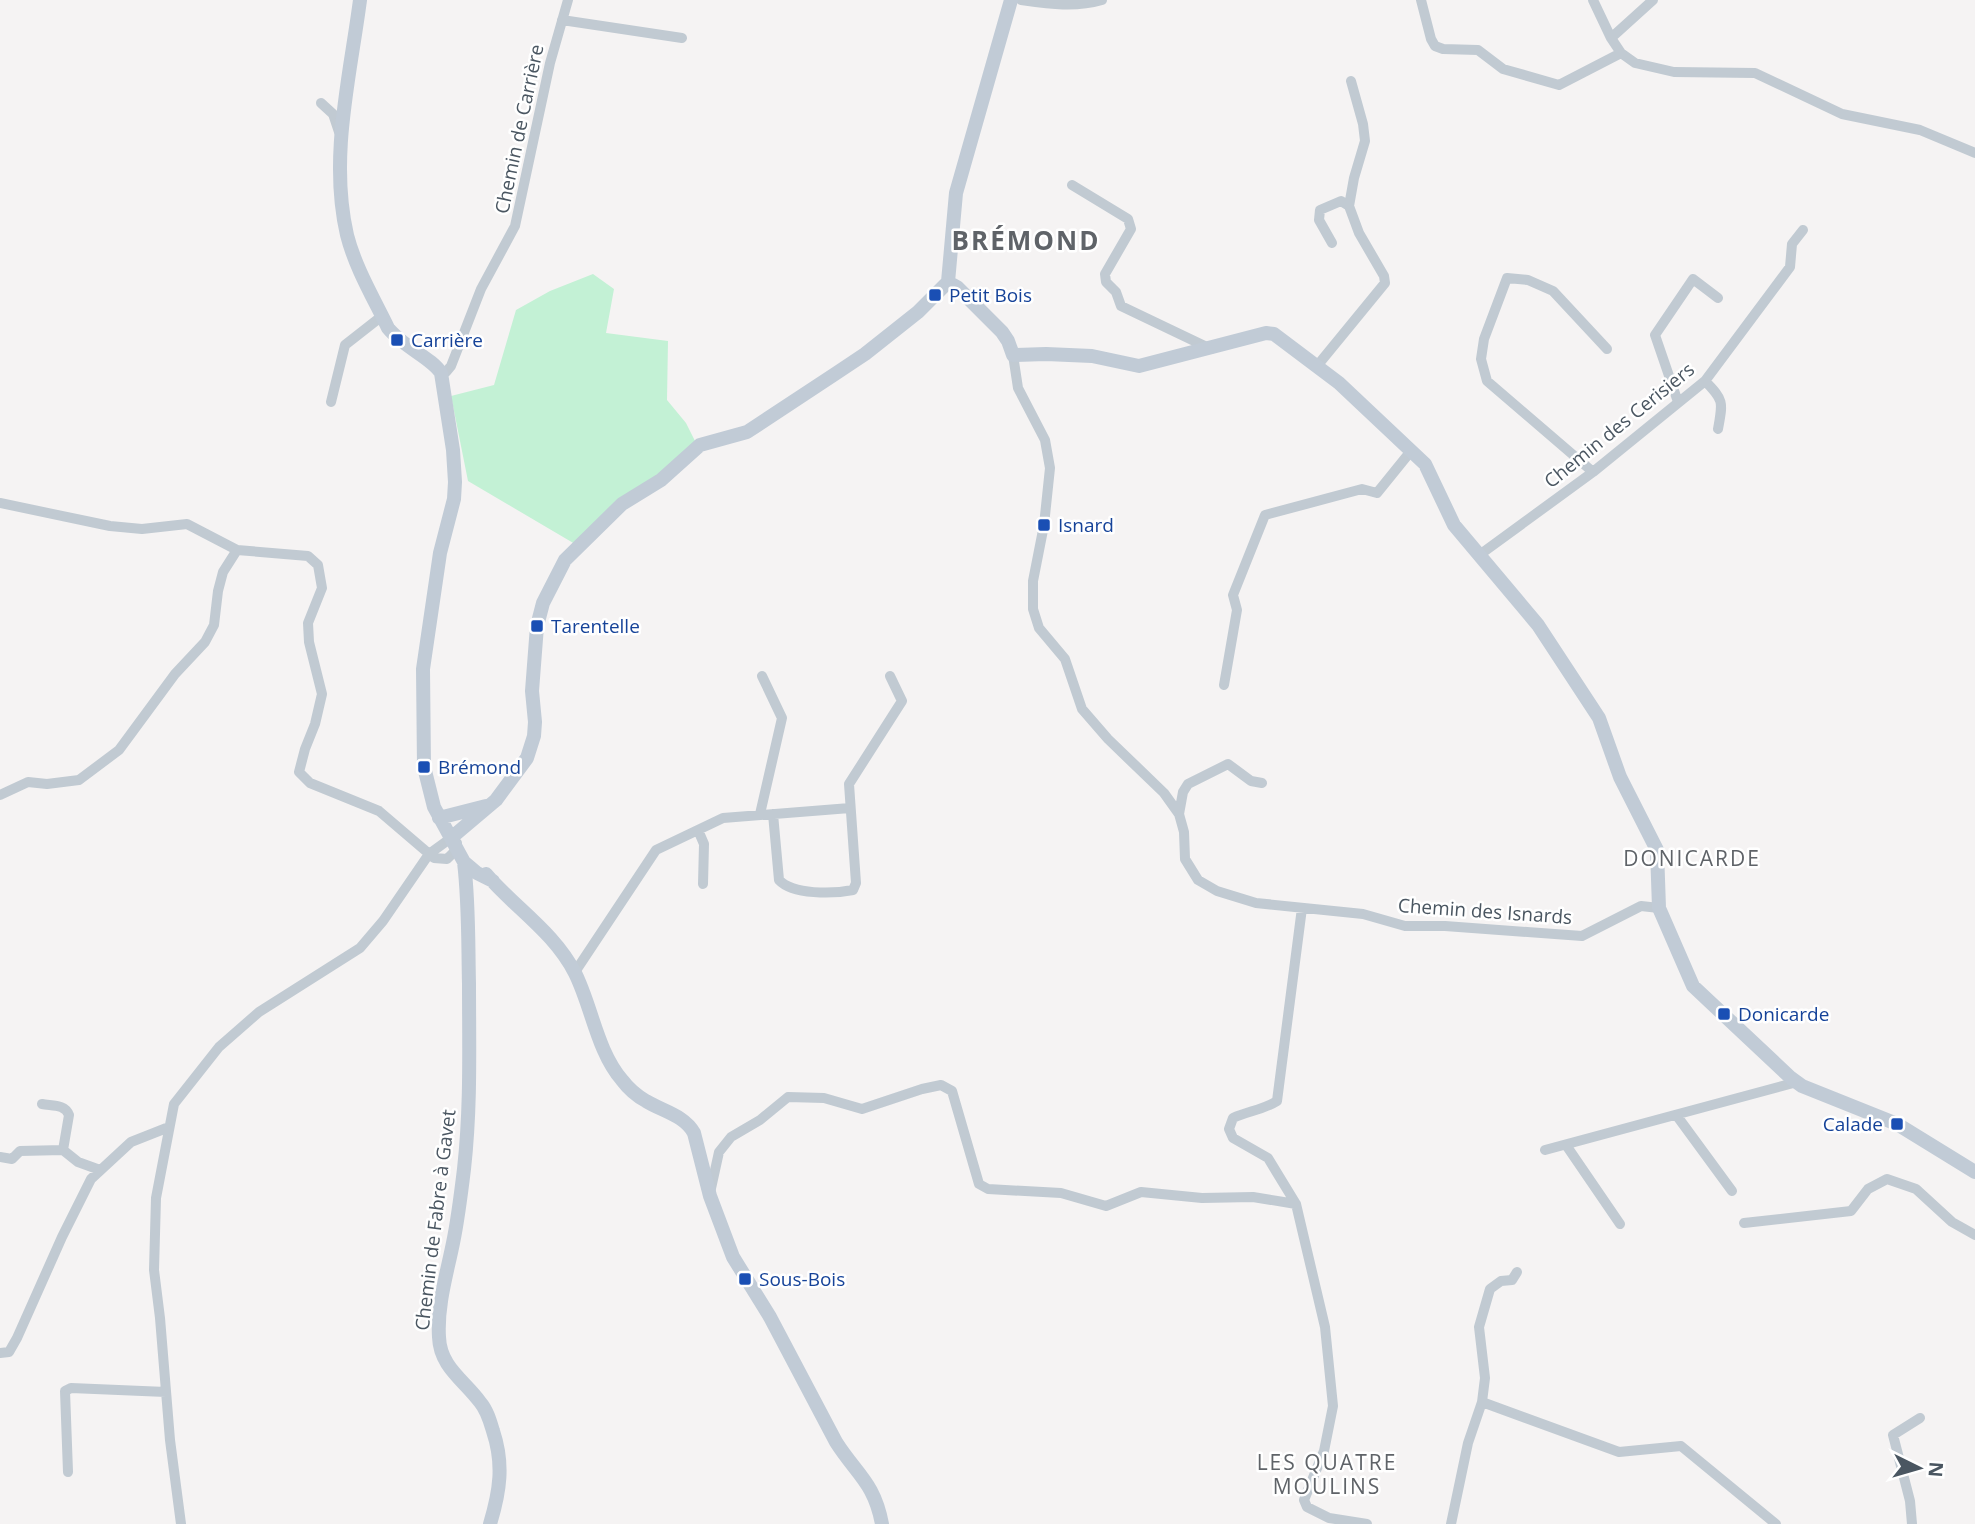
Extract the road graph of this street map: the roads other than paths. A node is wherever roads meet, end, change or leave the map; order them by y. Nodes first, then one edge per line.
1 (360, 0) edge
2 (568, 0) edge
3 (1012, 0) edge
4 (1021, 0) edge
5 (1102, 0) edge
6 (1421, 0) edge
7 (1593, 0) edge
8 (1653, 0) edge
9 (562, 20) junction
10 (682, 38) dead end
11 (1611, 38) junction
12 (1622, 53) junction
13 (1351, 81) dead end
14 (345, 102) junction
15 (342, 144) junction
16 (1975, 153) edge
17 (1072, 185) dead end
18 (1349, 206) junction
19 (1803, 230) dead end
20 (1332, 243) dead end
21 (948, 282) junction
22 (1718, 299) dead end
23 (382, 316) junction
24 (1211, 348) junction
25 (1607, 349) dead end
26 (1013, 355) junction
27 (1318, 366) junction
28 (440, 373) junction
29 (1704, 381) junction
30 (331, 402) dead end
31 (1678, 402) junction
32 (1718, 429) dead end
33 (1411, 451) junction
34 (1594, 472) junction
35 (0, 503) edge
36 (237, 550) junction
37 (1478, 556) junction
38 (762, 676) dead end
39 (890, 676) dead end
40 (1224, 685) dead end
41 (1262, 783) dead end
42 (0, 795) edge
43 (496, 800) junction
44 (850, 808) junction
45 (760, 814) junction
46 (773, 814) junction
47 (1179, 814) junction
48 (439, 818) junction
49 (698, 830) junction
50 (455, 843) junction
51 (429, 855) junction
52 (472, 866) junction
53 (703, 884) dead end
54 (1301, 908) junction
55 (1659, 908) junction
56 (575, 972) junction
57 (1797, 1082) junction
58 (42, 1104) dead end
59 (1677, 1116) junction
60 (169, 1127) junction
61 (1566, 1145) junction
62 (63, 1150) junction
63 (1545, 1150) dead end
64 (0, 1157) edge
65 (100, 1170) junction
66 (1975, 1172) edge
67 (1732, 1191) dead end
68 (710, 1196) junction
69 (1296, 1204) junction
70 (1744, 1223) dead end
71 (1620, 1224) dead end
72 (1975, 1235) edge
73 (1517, 1272) dead end
74 (0, 1353) edge
75 (166, 1392) junction
76 (1482, 1402) junction
77 (1920, 1418) dead end
78 (68, 1472) dead end
79 (181, 1524) edge
80 (490, 1524) edge
81 (882, 1524) edge
82 (1367, 1524) edge
83 (1451, 1524) edge
84 (1776, 1524) edge
85 (1912, 1524) edge

1 - 14 street
2 - 9 street, Chemin de Carrière
3 - 21 street
4 - 5 street
6 - 12 street
7 - 11 street
8 - 11 street
9 - 10 street
9 - 28 street, Chemin de Carrière
11 - 12 street
12 - 16 street
13 - 18 street
14 - 15 street
14 - 15 street
15 - 23 street
17 - 24 street
18 - 20 street
18 - 27 street
19 - 29 street, Chemin des Cerisiers
21 - 26 street
21 - 43 street
22 - 31 street
23 - 28 street
23 - 30 street
24 - 26 street
24 - 27 street
25 - 34 street
26 - 47 street
27 - 33 street
28 - 48 street
29 - 31 street, Chemin des Cerisiers
29 - 32 street
31 - 34 street, Chemin des Cerisiers
33 - 37 street
33 - 40 street
34 - 37 street, Chemin des Cerisiers
35 - 36 street
36 - 42 street
36 - 51 street
37 - 55 street
38 - 45 street
39 - 44 street
41 - 47 street
43 - 48 street
43 - 50 street
44 - 46 street
44 - 46 street
45 - 46 street
45 - 49 street
47 - 54 street, Chemin des Isnards
48 - 50 street
49 - 53 street
49 - 56 street
50 - 51 street
50 - 52 street
51 - 60 street
52 - 56 street
52 - 80 street, Chemin de Fabre à Gavet
54 - 55 street, Chemin des Isnards
54 - 69 street
55 - 57 street
56 - 68 street
57 - 59 street
57 - 66 street
58 - 62 street
59 - 61 street
59 - 67 street
60 - 65 street
60 - 75 street
61 - 63 street
61 - 71 street
62 - 64 street
62 - 65 street
65 - 74 street
68 - 69 street
68 - 81 street
69 - 82 street
70 - 72 street
73 - 76 street
75 - 78 street
75 - 79 street
76 - 83 street
76 - 84 street
77 - 85 street

